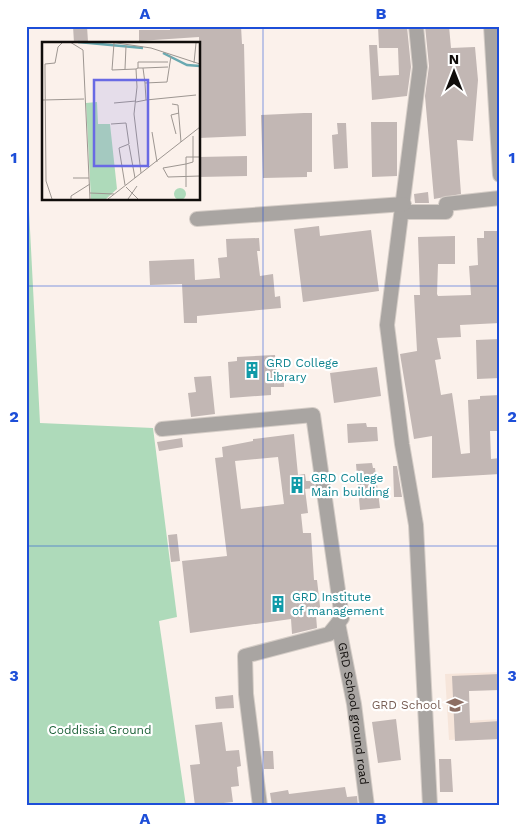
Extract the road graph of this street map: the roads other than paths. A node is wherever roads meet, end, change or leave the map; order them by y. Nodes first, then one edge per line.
1 (416, 26) edge
2 (491, 26) edge
3 (500, 175) edge
4 (500, 198) edge
5 (403, 208) junction
6 (197, 219) dead end
7 (162, 429) dead end
8 (338, 624) junction
9 (260, 806) edge
10 (367, 806) edge
11 (430, 806) edge

1 - 5 street
2 - 3 street
4 - 5 street
5 - 6 street
5 - 11 street
7 - 8 street, GRD School ground road
8 - 9 street
8 - 10 street, GRD School ground road

